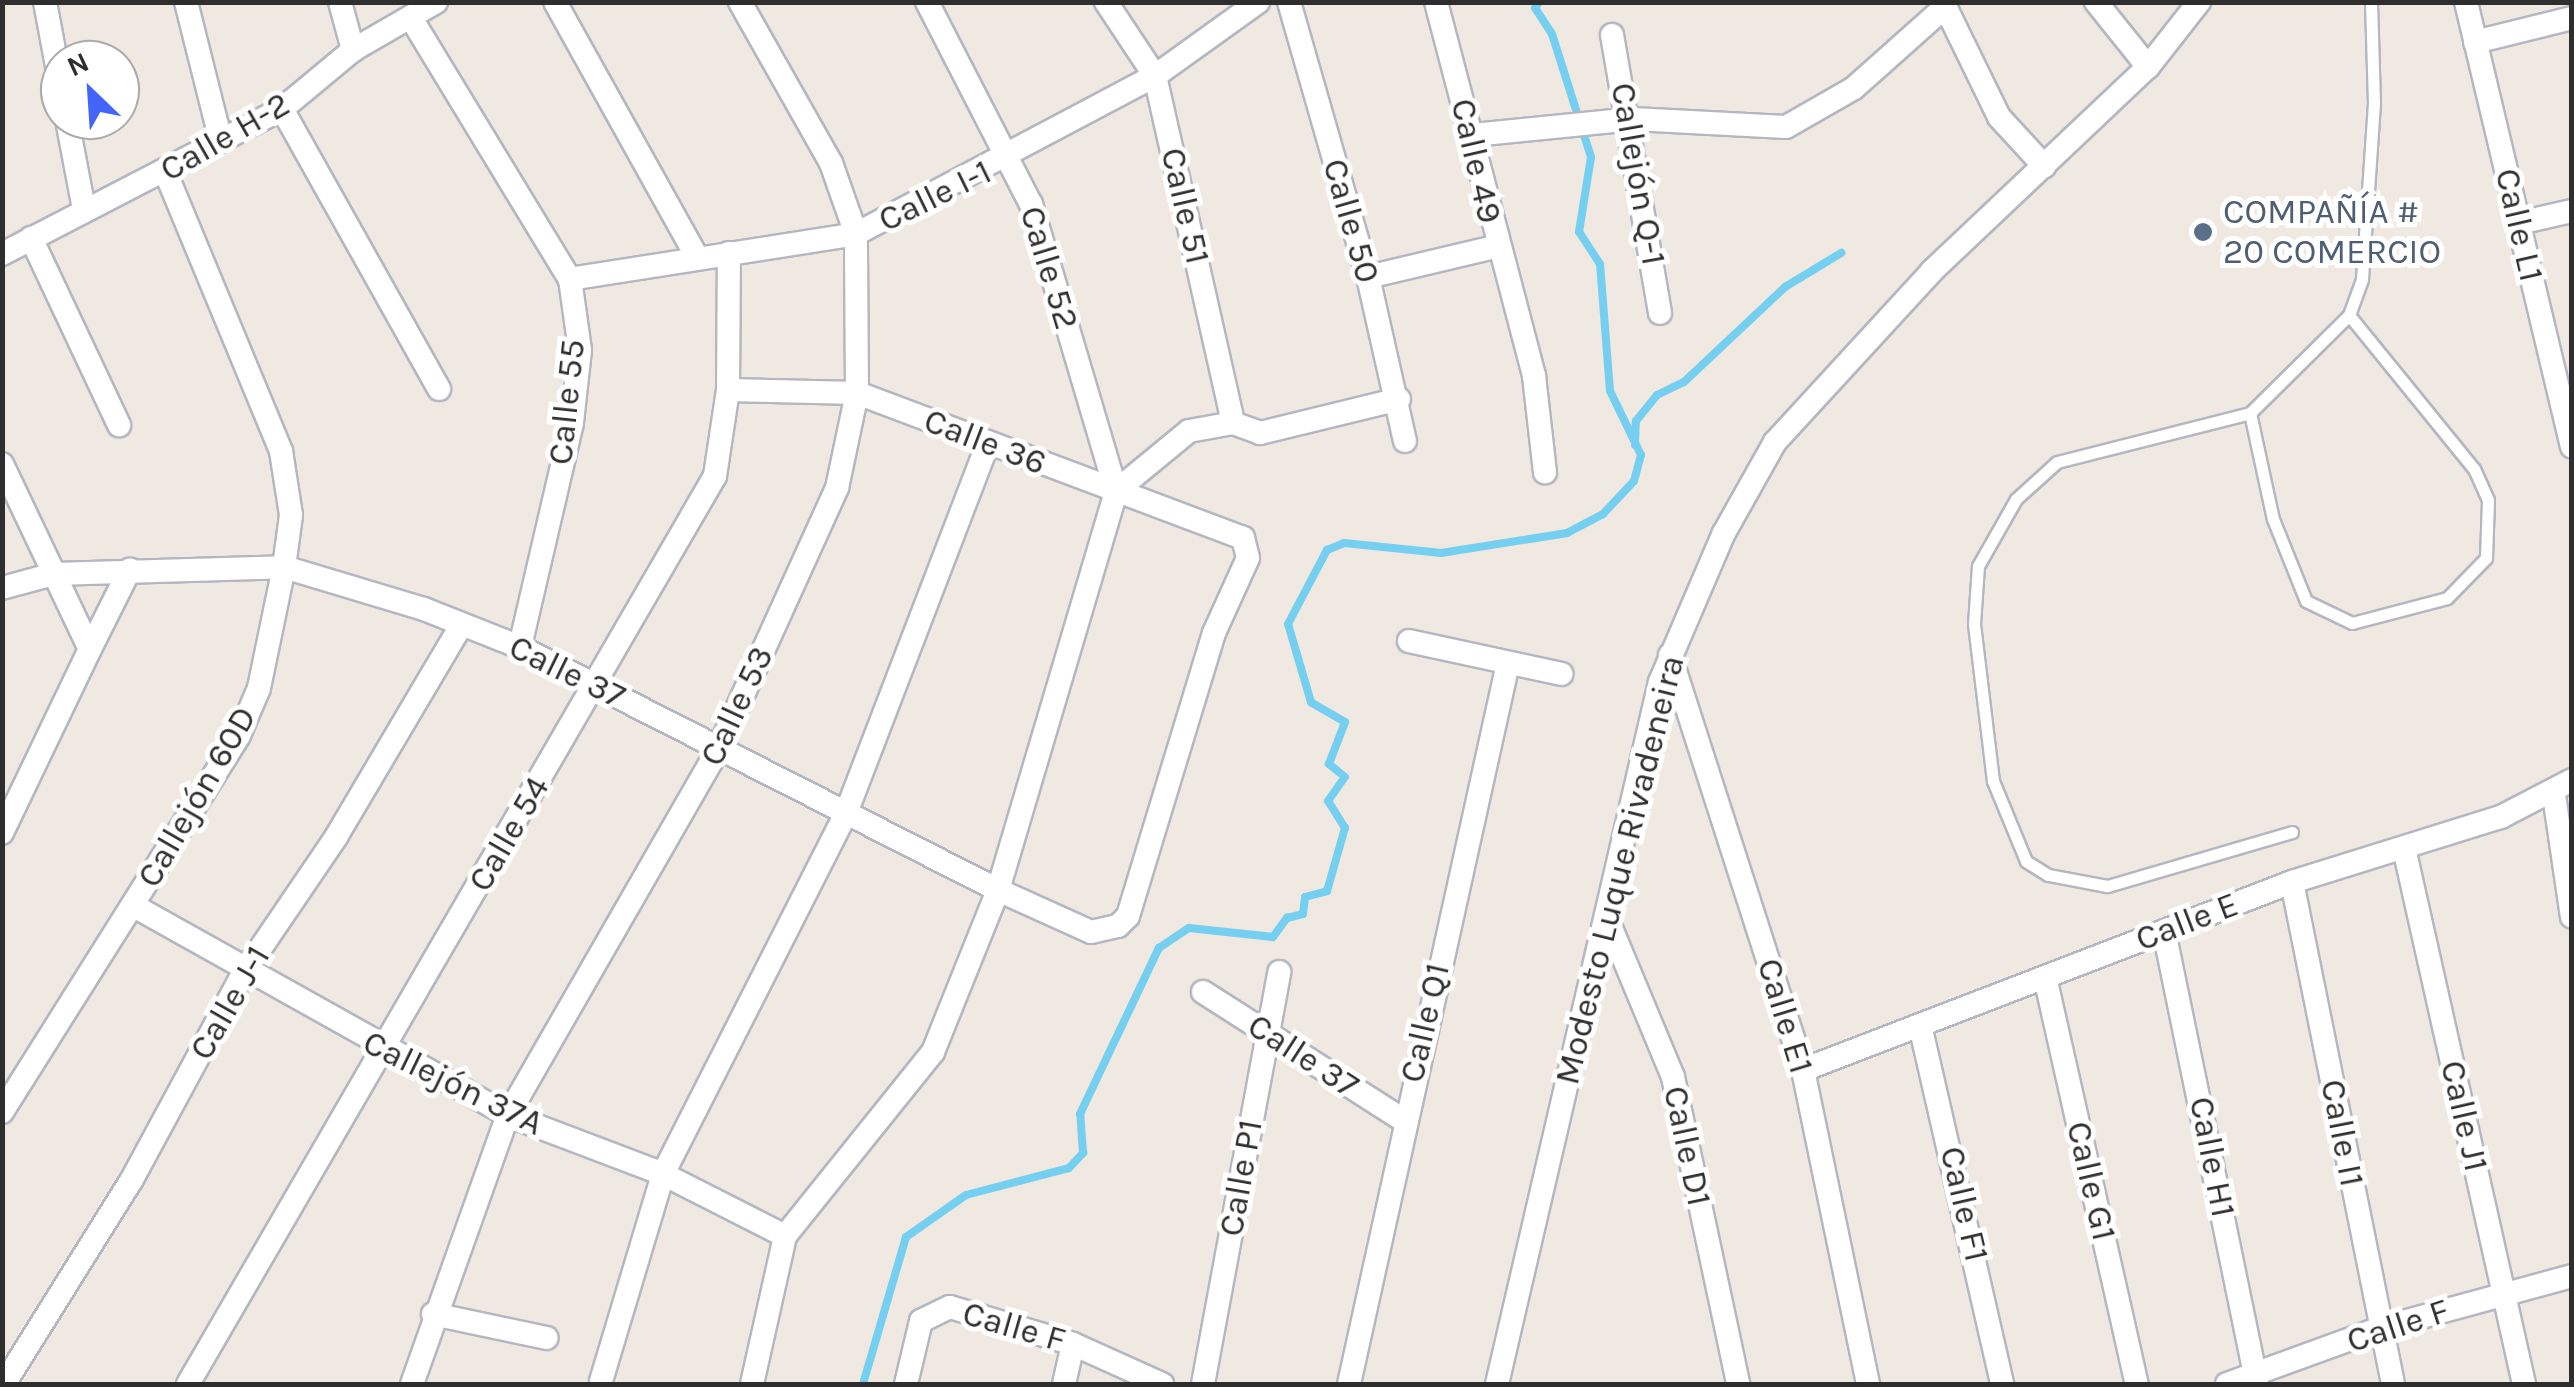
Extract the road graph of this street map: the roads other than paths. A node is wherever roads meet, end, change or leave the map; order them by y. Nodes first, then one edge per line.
1 (44, 2) edge
2 (186, 2) edge
3 (340, 2) edge
4 (436, 2) edge
5 (555, 2) edge
6 (740, 2) edge
7 (927, 2) edge
8 (1106, 2) edge
9 (1258, 2) edge
10 (1289, 2) edge
11 (1436, 2) edge
12 (2096, 2) edge
13 (2198, 2) edge
14 (2371, 2) edge
15 (2466, 2) edge
16 (1944, 5) edge
17 (411, 18) junction
18 (2572, 18) edge
19 (1612, 35) dead end
20 (52, 40) edge
21 (2476, 42) junction
22 (353, 50) junction
23 (2148, 67) junction
24 (1155, 76) junction
25 (282, 109) junction
26 (1633, 119) junction
27 (1473, 135) junction
28 (220, 137) junction
29 (71, 140) edge
30 (1010, 159) junction
31 (2044, 166) junction
32 (166, 173) junction
33 (84, 209) junction
34 (2572, 211) edge
35 (2519, 223) junction
36 (856, 234) junction
37 (31, 238) junction
38 (1495, 247) junction
39 (729, 253) junction
40 (2, 254) edge
41 (697, 257) junction
42 (1368, 278) junction
43 (570, 279) junction
44 (1660, 313) dead end
45 (2349, 315) junction
46 (439, 388) dead end
47 (728, 390) junction
48 (858, 393) junction
49 (1399, 399) junction
50 (2250, 413) junction
51 (1233, 423) junction
52 (119, 425) dead end
53 (1404, 441) dead end
54 (988, 442) junction
55 (2571, 444) edge
56 (2, 464) edge
57 (1546, 472) dead end
58 (1116, 491) junction
59 (284, 567) junction
60 (130, 569) junction
61 (54, 574) junction
62 (2, 588) edge
63 (462, 624) junction
64 (1410, 641) dead end
65 (520, 647) junction
66 (90, 649) junction
67 (1670, 654) junction
68 (1508, 663) junction
69 (1561, 674) dead end
70 (595, 685) junction
71 (720, 748) junction
72 (2563, 787) edge
73 (846, 813) junction
74 (2292, 832) dead end
75 (2, 833) edge
76 (2404, 848) junction
77 (2292, 882) junction
78 (998, 890) junction
79 (134, 906) junction
80 (1606, 916) junction
81 (2572, 916) edge
82 (2164, 931) junction
83 (1092, 932) joint
84 (1279, 972) dead end
85 (243, 974) junction
86 (2045, 977) junction
87 (1203, 992) dead end
88 (1920, 1025) junction
89 (1267, 1033) junction
90 (382, 1050) junction
91 (1803, 1070) junction
92 (2, 1112) edge
93 (508, 1115) junction
94 (1403, 1120) junction
95 (664, 1174) junction
96 (785, 1236) junction
97 (2572, 1276) edge
98 (2504, 1294) junction
99 (433, 1314) junction
100 (2381, 1328) junction
101 (547, 1338) dead end
102 (1074, 1344) junction
103 (601, 1381) dead end
104 (2256, 1381) edge
105 (4, 1384) edge
106 (188, 1384) edge
107 (412, 1384) edge
108 (752, 1384) edge
109 (906, 1384) edge
110 (1064, 1384) edge
111 (1162, 1384) edge
112 (1204, 1384) edge
113 (1349, 1384) edge
114 (1497, 1384) edge
115 (1738, 1384) edge
116 (1868, 1384) edge
117 (2002, 1384) edge
118 (2137, 1384) edge
119 (2227, 1384) edge
120 (2392, 1384) edge
121 (2524, 1384) edge

1 - 20 street
2 - 28 street
3 - 22 street
4 - 17 street, Calle H-2
5 - 41 street
6 - 36 street, Calle 53
7 - 30 street, Calle 52
8 - 24 street, Calle 51
9 - 24 street, Calle I-1
10 - 42 street, Calle 50
11 - 27 street, Calle 49
12 - 23 street
13 - 23 street, Modesto Luque Rivadeneira
14 - 45 lane
15 - 21 street, Calle L1
16 - 26 street
16 - 31 street
17 - 22 street, Calle H-2
17 - 43 street, Calle 55
18 - 21 street
19 - 26 street, Callejón Q-1
21 - 35 street, Calle L1
22 - 25 street, Calle H-2
23 - 31 street, Modesto Luque Rivadeneira
24 - 30 street, Calle I-1
24 - 51 street, Calle 51
25 - 28 street, Calle H-2
25 - 46 street
26 - 27 street
26 - 44 street, Callejón Q-1
27 - 38 street, Calle 49
28 - 32 street, Calle H-2
29 - 33 street
30 - 36 street, Calle I-1
30 - 58 street, Calle 52
31 - 67 street, Modesto Luque Rivadeneira
32 - 33 street, Calle H-2
32 - 59 street, Callejón 60D
33 - 37 street, Calle H-2
34 - 35 street
35 - 55 street, Calle L1
36 - 39 street, Calle I-1
36 - 48 street, Calle 53
37 - 40 street, Calle H-2
37 - 52 street
38 - 42 street
38 - 57 street, Calle 49
39 - 41 street, Calle I-1
39 - 47 street, Calle 54
41 - 43 street, Calle I-1
42 - 49 street, Calle 50
43 - 65 street, Calle 55
45 - 50 lane
45 - 50 lane
47 - 48 street, Calle 36
47 - 70 street, Calle 54
48 - 54 street, Calle 36
48 - 71 street, Calle 53
49 - 51 street
49 - 53 street, Calle 50
50 - 74 lane
51 - 58 street
54 - 58 street, Calle 36
54 - 73 street
56 - 61 street
58 - 78 street
58 - 83 street, Calle 36
59 - 60 street, Calle 37
59 - 63 street, Calle 37
59 - 79 street, Callejón 60D
60 - 61 street, Calle 37
60 - 66 street
61 - 62 street, Calle 37
61 - 66 street
63 - 65 street, Calle 37
63 - 85 street, Calle J-1
64 - 68 street
65 - 70 street, Calle 37
66 - 75 street
67 - 80 street, Modesto Luque Rivadeneira
67 - 91 street, Calle E1
68 - 69 street
68 - 94 street, Calle Q1
70 - 71 street, Calle 37
70 - 90 street, Calle 54
71 - 73 street, Calle 37
71 - 93 street, Calle 53
72 - 76 street, Calle E
72 - 81 street
73 - 78 street, Calle 37
73 - 95 street
76 - 77 street, Calle E
76 - 98 street, Calle J1
77 - 82 street, Calle E
77 - 100 street, Calle I1
78 - 83 street, Calle 37
78 - 96 street
79 - 85 street, Callejón 37A
79 - 92 street, Callejón 60D
80 - 114 street, Modesto Luque Rivadeneira
80 - 115 street, Calle D1
82 - 86 street, Calle E
82 - 104 street, Calle H1
84 - 89 street, Calle P1
85 - 90 street, Callejón 37A
85 - 105 street, Calle J-1
86 - 88 street, Calle E
86 - 118 street, Calle G1
87 - 89 street, Calle 37
88 - 91 street, Calle E
88 - 117 street, Calle F1
89 - 94 street, Calle 37
89 - 112 street, Calle P1
90 - 93 street, Callejón 37A
90 - 106 street, Calle 54
91 - 116 street, Calle E1
93 - 95 street, Callejón 37A
93 - 99 street, Calle 53
94 - 113 street, Calle Q1
95 - 96 street, Callejón 37A
95 - 103 street
96 - 108 street
97 - 98 street, Calle F
98 - 100 street, Calle F
98 - 121 street, Calle J1
99 - 101 street
99 - 107 street, Calle 53
100 - 104 street, Calle F
100 - 120 street, Calle I1
102 - 109 street, Calle F
102 - 110 street
102 - 111 street, Calle F
104 - 119 street, Calle F

